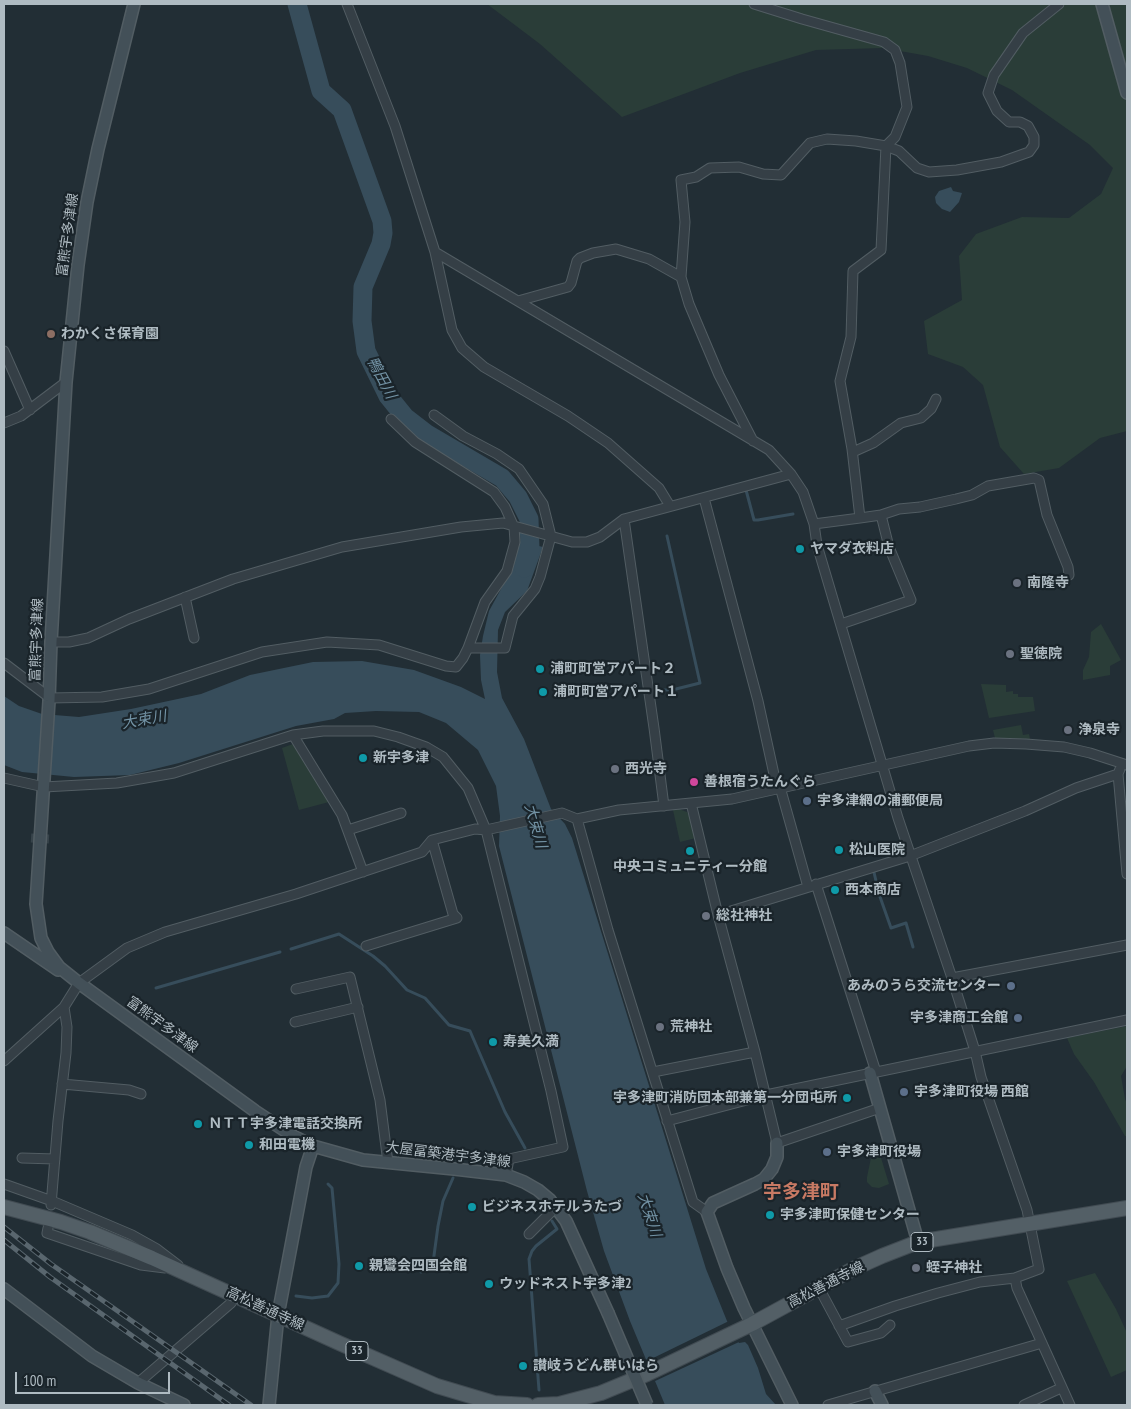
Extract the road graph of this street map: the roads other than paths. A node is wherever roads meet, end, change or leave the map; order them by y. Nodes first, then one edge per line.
1 (134, 4) edge
2 (347, 4) edge
3 (754, 4) edge
4 (1059, 4) edge
5 (1102, 4) edge
6 (1127, 93) edge
7 (886, 146) junction
8 (435, 252) junction
9 (682, 277) junction
10 (518, 301) junction
11 (4, 351) edge
12 (66, 382) junction
13 (936, 399) dead end
14 (30, 410) junction
15 (434, 415) dead end
16 (391, 419) dead end
17 (4, 423) edge
18 (753, 441) junction
19 (853, 452) junction
20 (791, 474) junction
21 (704, 498) junction
22 (670, 506) junction
23 (881, 515) junction
24 (860, 518) junction
25 (624, 519) junction
26 (814, 524) junction
27 (514, 527) junction
28 (551, 536) junction
29 (1069, 575) dead end
30 (185, 597) junction
31 (841, 624) junction
32 (194, 638) dead end
33 (51, 642) junction
34 (468, 648) junction
35 (4, 663) edge
36 (49, 700) junction
37 (293, 735) junction
38 (1125, 764) edge
39 (882, 766) junction
40 (1118, 774) junction
41 (4, 778) edge
42 (44, 783) junction
43 (779, 788) junction
44 (691, 803) junction
45 (664, 806) junction
46 (401, 813) dead end
47 (577, 819) junction
48 (348, 830) junction
49 (486, 830) junction
50 (432, 840) junction
51 (910, 856) junction
52 (364, 872) junction
53 (1127, 874) edge
54 (812, 886) junction
55 (718, 915) junction
56 (4, 933) edge
57 (1127, 944) edge
58 (366, 946) dead end
59 (952, 978) junction
60 (79, 984) junction
61 (296, 989) dead end
62 (64, 1006) junction
63 (358, 1007) junction
64 (1127, 1020) edge
65 (295, 1022) dead end
66 (975, 1051) junction
67 (755, 1052) junction
68 (4, 1061) edge
69 (653, 1072) junction
70 (873, 1072) junction
71 (62, 1084) junction
72 (141, 1094) dead end
73 (766, 1095) junction
74 (880, 1108) junction
75 (667, 1121) junction
76 (777, 1143) junction
77 (313, 1146) junction
78 (22, 1158) dead end
79 (55, 1159) junction
80 (388, 1163) junction
81 (506, 1175) junction
82 (4, 1184) edge
83 (51, 1204) junction
84 (4, 1207) edge
85 (556, 1207) junction
86 (1127, 1208) edge
87 (707, 1212) junction
88 (1030, 1223) junction
89 (48, 1228) dead end
90 (529, 1234) dead end
91 (918, 1242) junction
92 (176, 1268) junction
93 (194, 1277) junction
94 (1014, 1278) junction
95 (819, 1288) junction
96 (4, 1289) edge
97 (235, 1296) junction
98 (278, 1315) junction
99 (752, 1324) junction
100 (890, 1325) dead end
101 (839, 1326) junction
102 (1042, 1343) junction
103 (138, 1383) junction
104 (1061, 1388) junction
105 (876, 1391) junction
106 (184, 1405) edge
107 (269, 1405) edge
108 (527, 1405) edge
109 (538, 1405) edge
110 (559, 1405) edge
111 (647, 1405) edge
112 (792, 1405) edge
113 (828, 1405) edge
114 (882, 1405) edge
115 (1024, 1405) edge
116 (1070, 1405) edge

1 - 12 main road, 富熊宇多津線
2 - 8 street
3 - 7 street
4 - 7 street
5 - 6 main road
7 - 9 street
7 - 19 street
8 - 10 street
8 - 22 street
9 - 10 street
9 - 18 street
10 - 18 street
11 - 14 street
12 - 14 street
12 - 33 main road, 富熊宇多津線
13 - 19 street
14 - 17 street
15 - 28 street
16 - 27 street
18 - 20 street
19 - 24 street
20 - 21 street
20 - 26 street
21 - 22 street
21 - 43 street
22 - 25 street
23 - 24 street
23 - 29 street
23 - 31 street
24 - 26 street
25 - 28 street
25 - 45 street
26 - 31 street
27 - 28 street
27 - 30 street
27 - 34 street
28 - 34 street
30 - 32 street
30 - 33 street
31 - 39 street
33 - 36 main road, 富熊宇多津線
34 - 36 street
35 - 36 street
36 - 42 main road, 富熊宇多津線
37 - 42 street
37 - 48 street
37 - 49 street
38 - 39 street
38 - 40 street
39 - 43 street
39 - 51 street
40 - 51 street
40 - 53 street
41 - 42 street
42 - 60 main road, 富熊宇多津線
43 - 44 street
43 - 54 street
44 - 45 street
44 - 55 street
45 - 47 street
46 - 48 street
47 - 49 street
47 - 69 street
48 - 52 street
49 - 50 street
49 - 81 street
50 - 52 street
50 - 58 street
51 - 54 street
51 - 59 street
52 - 60 street
54 - 55 street
54 - 70 street
55 - 67 street
56 - 60 main road
57 - 59 street
59 - 66 street
60 - 62 street
60 - 77 main road, 富熊宇多津線
61 - 63 street
62 - 68 street
62 - 71 street
63 - 65 street
63 - 80 street
64 - 66 street
66 - 70 street
66 - 88 street
67 - 69 street
67 - 73 street
69 - 75 street
70 - 73 street
70 - 74 main road
71 - 72 street
71 - 79 street
73 - 75 street
73 - 76 street
74 - 76 street
74 - 91 main road
75 - 87 street
76 - 87 main road
77 - 80 main road, 大屋冨築港宇多津線
77 - 98 main road
78 - 79 street
79 - 83 street
80 - 81 main road, 大屋冨築港宇多津線
81 - 85 main road, 大屋冨築港宇多津線
82 - 83 street
83 - 93 street
84 - 92 main road, 高松善通寺線 / 33
85 - 90 street
85 - 111 main road, 大屋冨築港宇多津線, bridge
86 - 88 main road, 高松善通寺線 / 33
87 - 99 main road
88 - 91 main road, 高松善通寺線 / 33
88 - 94 street
89 - 92 street
91 - 95 main road, 高松善通寺線 / 33
92 - 93 main road, 高松善通寺線 / 33
93 - 97 main road, 高松善通寺線 / 33
94 - 101 street
94 - 102 street
95 - 99 main road, 高松善通寺線 / 33
95 - 101 street
96 - 103 main road
97 - 98 main road, 高松善通寺線 / 33
97 - 103 street
98 - 107 main road
98 - 108 main road, 高松善通寺線 / 33
99 - 110 main road, 高松善通寺線 / 33
99 - 112 main road
100 - 101 street
102 - 104 street
102 - 105 street
103 - 106 main road
104 - 115 street
104 - 116 street
105 - 113 street
105 - 114 main road
109 - 110 main road, 高松善通寺線 / 33

